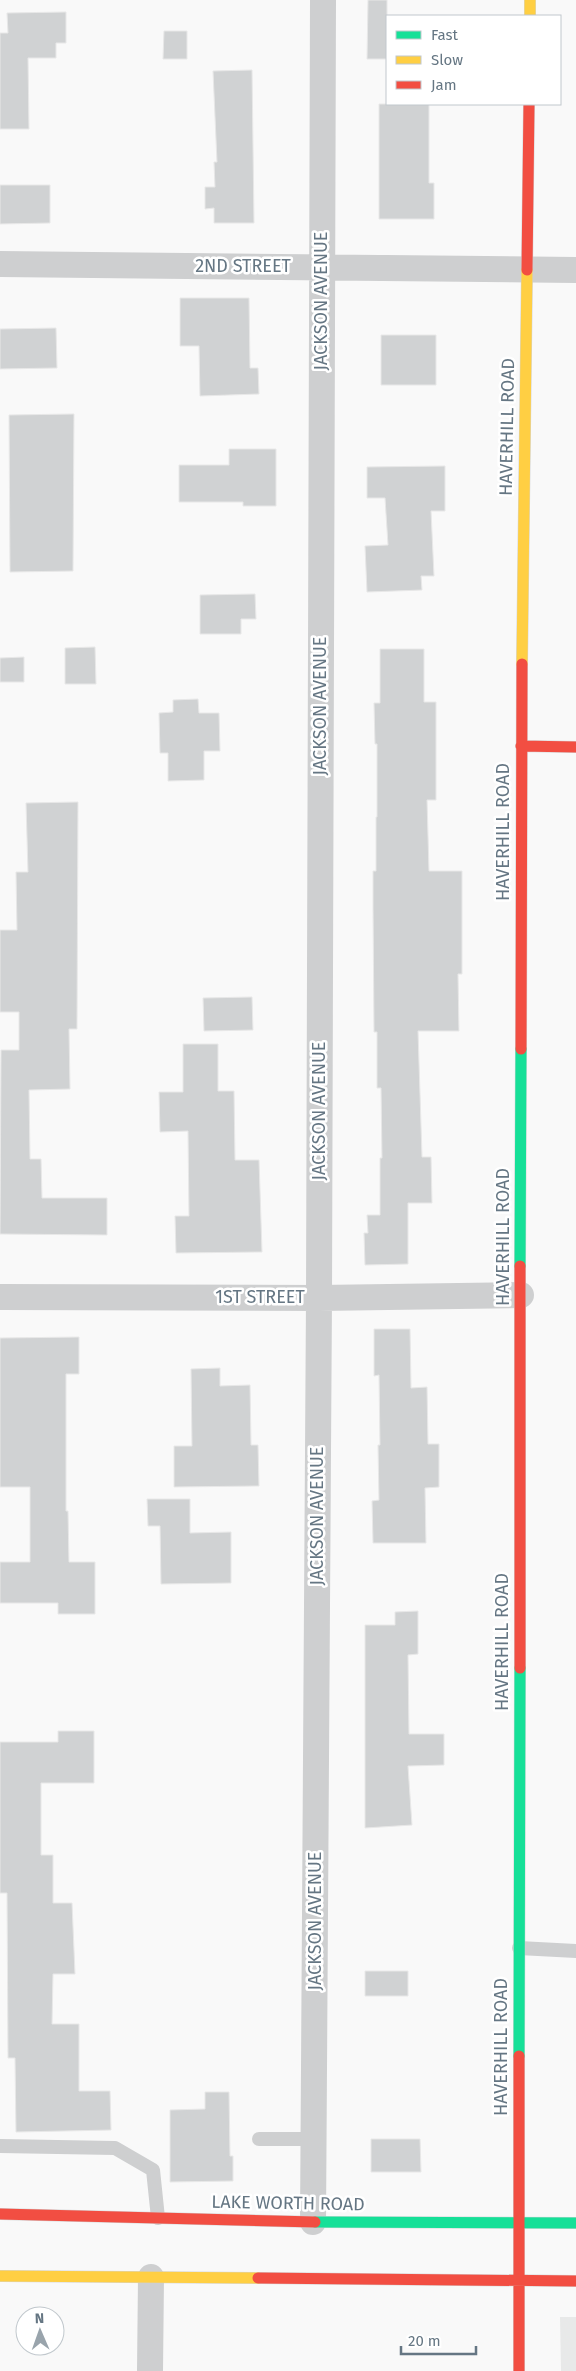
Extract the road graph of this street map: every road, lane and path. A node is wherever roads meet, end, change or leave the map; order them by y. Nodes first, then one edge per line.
1 (323, 0) edge
2 (530, 0) edge
3 (530, 15) edge
4 (529, 105) edge
5 (0, 264) edge
6 (321, 267) junction
7 (527, 268) junction
8 (576, 270) edge
9 (521, 746) junction
10 (576, 746) edge
11 (521, 1295) junction
12 (0, 1297) edge
13 (319, 1298) junction
14 (519, 1948) junction
15 (576, 1951) edge
16 (259, 2139) dead end
17 (313, 2139) junction
18 (0, 2146) edge
19 (0, 2214) edge
20 (158, 2218) junction
21 (313, 2222) junction
22 (518, 2222) junction
23 (576, 2223) edge
24 (0, 2276) edge
25 (151, 2277) junction
26 (518, 2280) junction
27 (576, 2281) edge
28 (150, 2371) edge
29 (519, 2371) edge

1 - 6 street, JACKSON AVENUE
2 - 3 street
4 - 7 street, HAVERHILL ROAD
5 - 6 street, 2ND STREET
6 - 7 street, 2ND STREET
6 - 13 street, JACKSON AVENUE
7 - 8 street, 2ND STREET
7 - 9 street, HAVERHILL ROAD
9 - 10 street
9 - 11 street, HAVERHILL ROAD
11 - 13 street, 1ST STREET
11 - 14 street, HAVERHILL ROAD
12 - 13 street, 1ST STREET
13 - 17 street, JACKSON AVENUE
14 - 15 lane
14 - 22 street, HAVERHILL ROAD
16 - 17 lane
17 - 21 street, JACKSON AVENUE
18 - 20 lane
19 - 20 street, LAKE WORTH ROAD
20 - 21 street, LAKE WORTH ROAD
21 - 22 street, LAKE WORTH ROAD
22 - 23 street, LAKE WORTH ROAD
22 - 26 street, HAVERHILL ROAD
24 - 25 street
25 - 26 street
25 - 28 street
26 - 27 street
26 - 29 street, HAVERHILL ROAD

